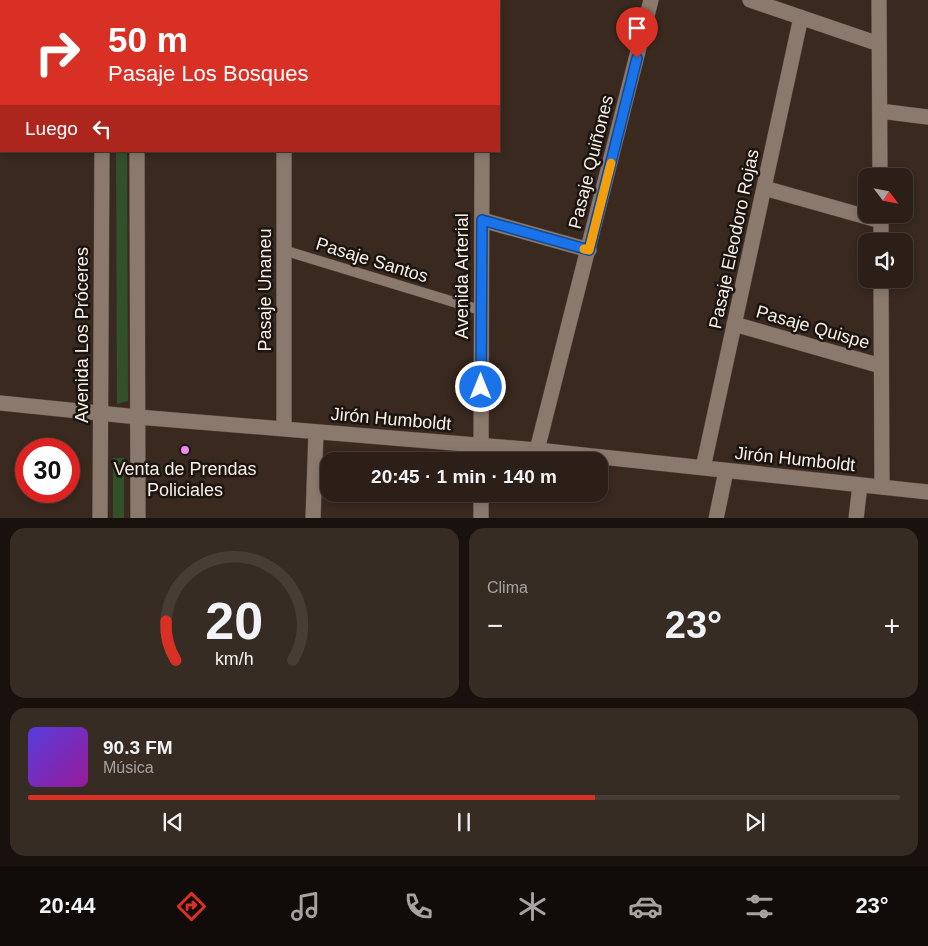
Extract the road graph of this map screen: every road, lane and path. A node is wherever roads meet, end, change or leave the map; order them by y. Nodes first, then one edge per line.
1 (652, 0) edge
2 (750, 0) edge
3 (879, 0) edge
4 (801, 17) junction
5 (879, 44) junction
6 (880, 112) junction
7 (928, 117) edge
8 (102, 152) edge
9 (138, 152) edge
10 (284, 152) edge
11 (482, 152) edge
12 (880, 168) edge
13 (764, 188) junction
14 (858, 211) edge
15 (482, 220) junction
16 (284, 250) junction
17 (589, 250) junction
18 (881, 288) edge
19 (480, 310) junction
20 (734, 324) junction
21 (882, 366) junction
22 (0, 403) edge
23 (101, 413) junction
24 (138, 417) junction
25 (284, 429) junction
26 (316, 432) junction
27 (481, 446) junction
28 (537, 450) junction
29 (481, 452) edge
30 (703, 468) junction
31 (726, 471) junction
32 (860, 485) junction
33 (882, 487) junction
34 (928, 492) edge
35 (481, 502) edge
36 (100, 518) edge
37 (138, 518) edge
38 (313, 518) edge
39 (481, 518) edge
40 (716, 518) edge
41 (856, 518) edge

1 - 17 street, Pasaje Quiñones
2 - 4 street
3 - 5 street
4 - 5 street
4 - 13 street, Pasaje Eleodoro Rojas
5 - 6 street
6 - 7 street
6 - 12 street
8 - 23 street, Avenida Los Próceres
9 - 24 street
10 - 16 street, Pasaje Unaneu
11 - 15 street, Avenida Arterial
13 - 14 street
13 - 20 street, Pasaje Eleodoro Rojas
15 - 17 street
15 - 19 street, Avenida Arterial
16 - 19 lane, Pasaje Santos
16 - 25 street, Pasaje Unaneu
17 - 28 street, Pasaje Quiñones
18 - 21 street
19 - 27 street, Avenida Arterial
20 - 21 street, Pasaje Quispe
20 - 30 street, Pasaje Eleodoro Rojas
21 - 33 street
22 - 23 street, Jirón Humboldt
23 - 24 street, Jirón Humboldt
23 - 36 street, Avenida Los Próceres
24 - 25 street, Jirón Humboldt
24 - 37 street
25 - 26 street, Jirón Humboldt
26 - 27 street, Jirón Humboldt
26 - 38 street
27 - 28 street, Jirón Humboldt
27 - 29 street, Avenida Arterial
28 - 30 street, Jirón Humboldt
30 - 31 street, Jirón Humboldt
31 - 32 street, Jirón Humboldt
31 - 40 street
32 - 33 street, Jirón Humboldt
32 - 41 street
33 - 34 street, Jirón Humboldt
35 - 39 street

